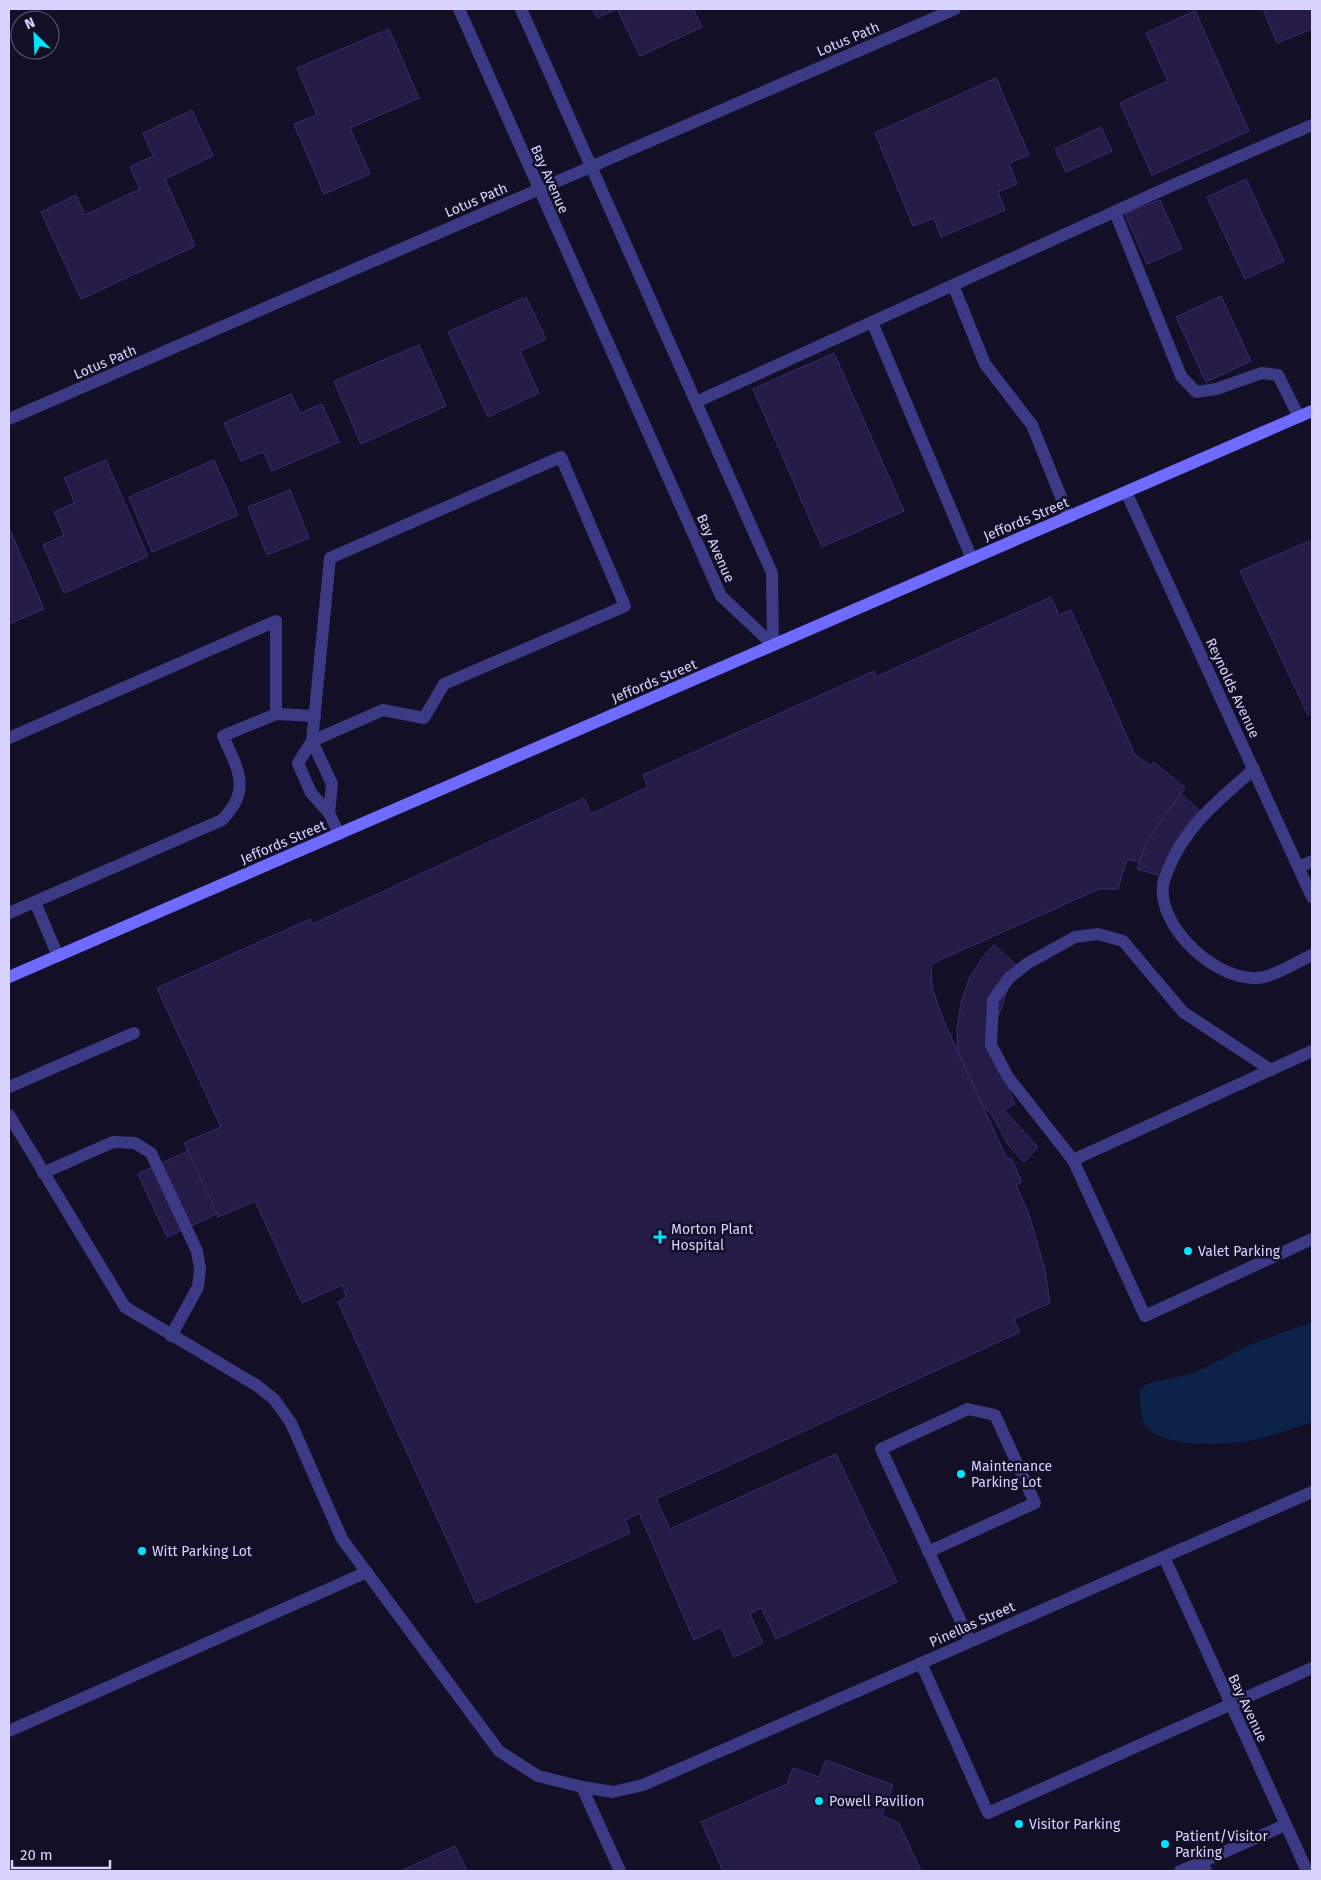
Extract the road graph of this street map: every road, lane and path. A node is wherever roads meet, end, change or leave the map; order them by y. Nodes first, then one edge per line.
1 (459, 9) edge
2 (521, 9) edge
3 (956, 9) edge
4 (1312, 125) edge
5 (592, 166) junction
6 (538, 190) junction
7 (1115, 212) junction
8 (953, 285) junction
9 (872, 322) junction
10 (696, 402) junction
11 (1312, 412) edge
12 (1299, 417) junction
13 (9, 420) edge
14 (1126, 492) junction
15 (1069, 517) junction
16 (972, 559) junction
17 (773, 645) junction
18 (276, 714) junction
19 (315, 716) junction
20 (9, 738) edge
21 (312, 741) junction
22 (1254, 769) junction
23 (329, 813) junction
24 (339, 834) junction
25 (1312, 861) edge
26 (1299, 867) junction
27 (1312, 896) edge
28 (35, 902) junction
29 (9, 913) edge
30 (1312, 955) edge
31 (58, 956) junction
32 (9, 977) edge
33 (134, 1033) dead end
34 (1312, 1051) edge
35 (1271, 1070) junction
36 (9, 1087) edge
37 (9, 1115) edge
38 (1073, 1160) junction
39 (44, 1173) junction
40 (1312, 1239) edge
41 (171, 1336) junction
42 (1312, 1492) edge
43 (928, 1552) junction
44 (1164, 1557) junction
45 (367, 1572) junction
46 (970, 1641) junction
47 (922, 1663) junction
48 (1312, 1668) edge
49 (1230, 1705) junction
50 (9, 1731) edge
51 (582, 1787) junction
52 (1286, 1825) junction
53 (1204, 1866) edge
54 (620, 1871) edge
55 (1180, 1871) edge
56 (1307, 1871) edge

1 - 6 street, Bay Avenue
2 - 5 street
3 - 5 street, Lotus Path
4 - 7 street
5 - 6 street, Lotus Path
5 - 10 street
6 - 13 street, Lotus Path
6 - 17 street, Bay Avenue
7 - 8 street
7 - 12 street
8 - 9 street
8 - 15 street
9 - 10 street
9 - 16 street
10 - 17 street
11 - 12 street, Jeffords Street
12 - 14 street, Jeffords Street
14 - 15 street, Jeffords Street
14 - 22 street, Reynolds Avenue
15 - 16 street, Jeffords Street
16 - 17 street, Jeffords Street
17 - 24 street, Jeffords Street
18 - 19 street
18 - 20 street
18 - 28 street
19 - 21 street
19 - 21 street
21 - 23 street
21 - 23 street
22 - 26 street, Reynolds Avenue
22 - 30 street
23 - 24 street
24 - 31 street, Jeffords Street
25 - 26 street
26 - 27 street, Reynolds Avenue
28 - 29 street
28 - 31 street
31 - 32 street, Jeffords Street
33 - 36 street
34 - 35 street
35 - 38 street
35 - 38 street
37 - 39 street, Pinellas Street
38 - 40 street
39 - 41 street, Pinellas Street
39 - 41 street
41 - 45 street, Pinellas Street
42 - 44 street, Pinellas Street
43 - 43 street
43 - 46 street
44 - 46 street, Pinellas Street
44 - 49 street, Bay Avenue
45 - 50 street
45 - 51 street, Pinellas Street
46 - 47 street, Pinellas Street
47 - 49 street
47 - 51 street, Pinellas Street
48 - 49 street
49 - 52 street, Bay Avenue
51 - 54 street
52 - 53 street
52 - 56 street, Bay Avenue
53 - 55 street

